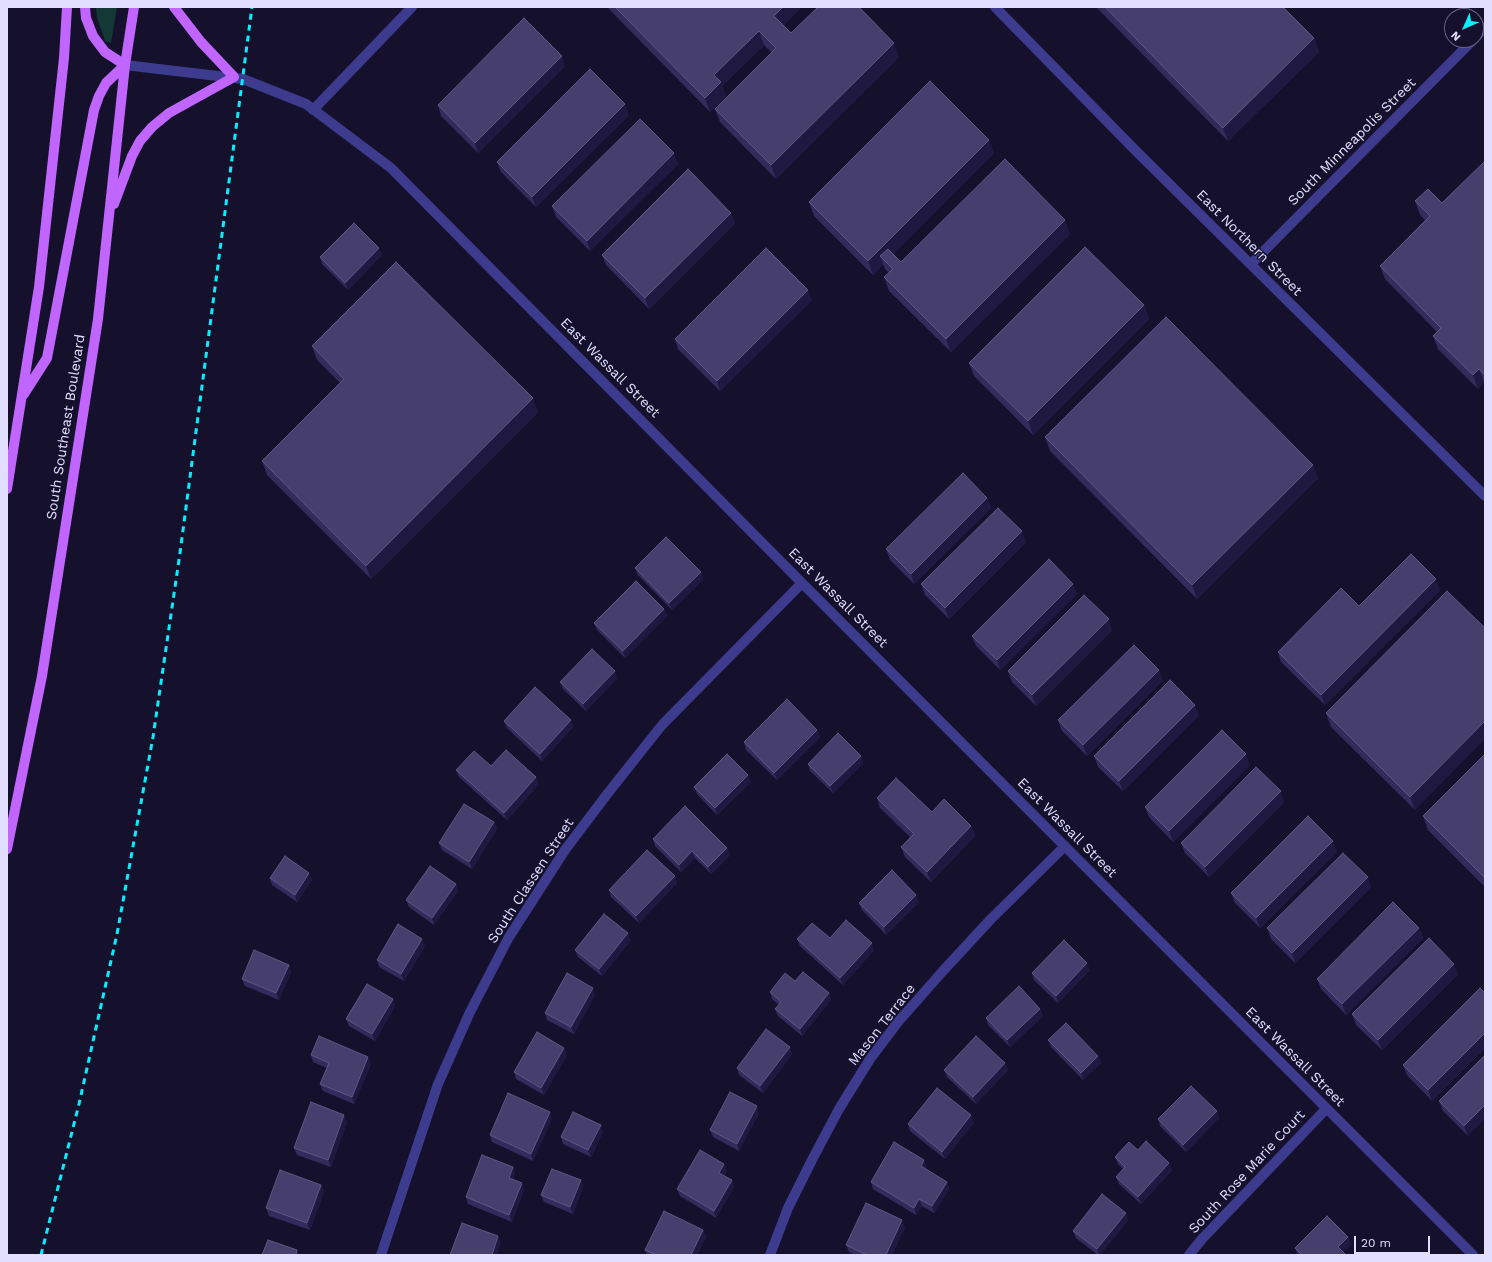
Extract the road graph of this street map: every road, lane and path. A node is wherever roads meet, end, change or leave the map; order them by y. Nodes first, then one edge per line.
1 (67, 7) edge
2 (85, 7) edge
3 (134, 7) edge
4 (174, 7) edge
5 (412, 7) edge
6 (995, 7) edge
7 (1465, 48) edge
8 (125, 65) junction
9 (234, 78) junction
10 (313, 110) junction
11 (109, 218) junction
12 (1251, 264) junction
13 (22, 397) junction
14 (7, 489) edge
15 (1485, 496) edge
16 (802, 583) junction
17 (1065, 846) junction
18 (7, 849) edge
19 (1326, 1109) junction
20 (381, 1255) edge
21 (770, 1255) edge
22 (1189, 1255) edge
23 (1473, 1255) edge

1 - 13 main road
2 - 8 main road
3 - 8 main road, South Southeast Boulevard
4 - 9 main road
5 - 10 street
6 - 12 street, East Northern Street
7 - 12 street, South Minneapolis Street
8 - 9 street, East Wassall Street
8 - 11 main road, South Southeast Boulevard
8 - 13 main road
9 - 10 street, East Wassall Street
9 - 11 main road
10 - 16 street, East Wassall Street
11 - 18 main road, South Southeast Boulevard
12 - 15 street, East Northern Street
13 - 14 main road
16 - 17 street, East Wassall Street
16 - 20 street, South Classen Street
17 - 19 street, East Wassall Street
17 - 21 street, Mason Terrace
19 - 22 street, South Rose Marie Court
19 - 23 street, East Wassall Street

